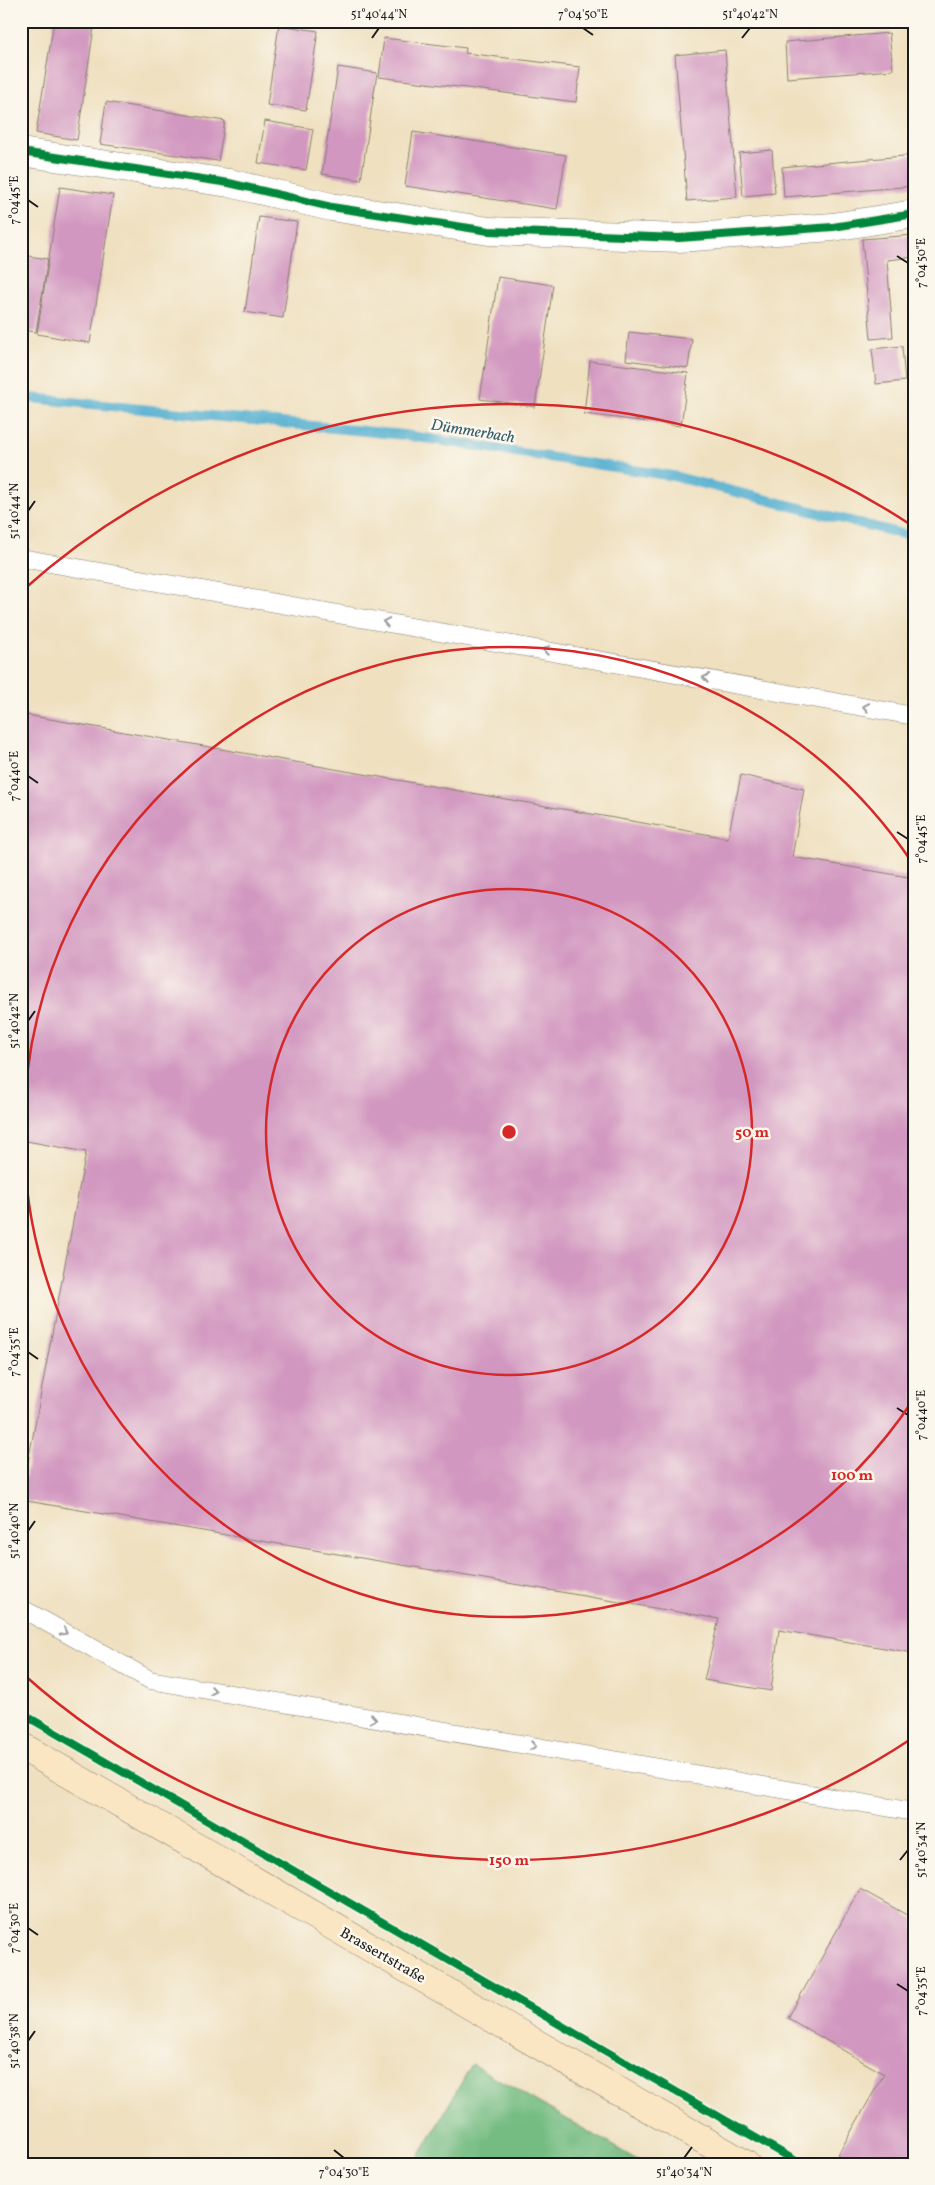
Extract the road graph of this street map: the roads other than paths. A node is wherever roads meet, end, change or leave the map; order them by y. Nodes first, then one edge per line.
1 (21, 152) edge
2 (914, 214) edge
3 (21, 558) edge
4 (914, 716) edge
5 (21, 1608) edge
6 (21, 1746) edge
7 (914, 1812) edge
8 (745, 2164) edge

1 - 2 street
4 -> 3 lane
5 -> 7 lane
6 - 8 main road, Brassertstraße

